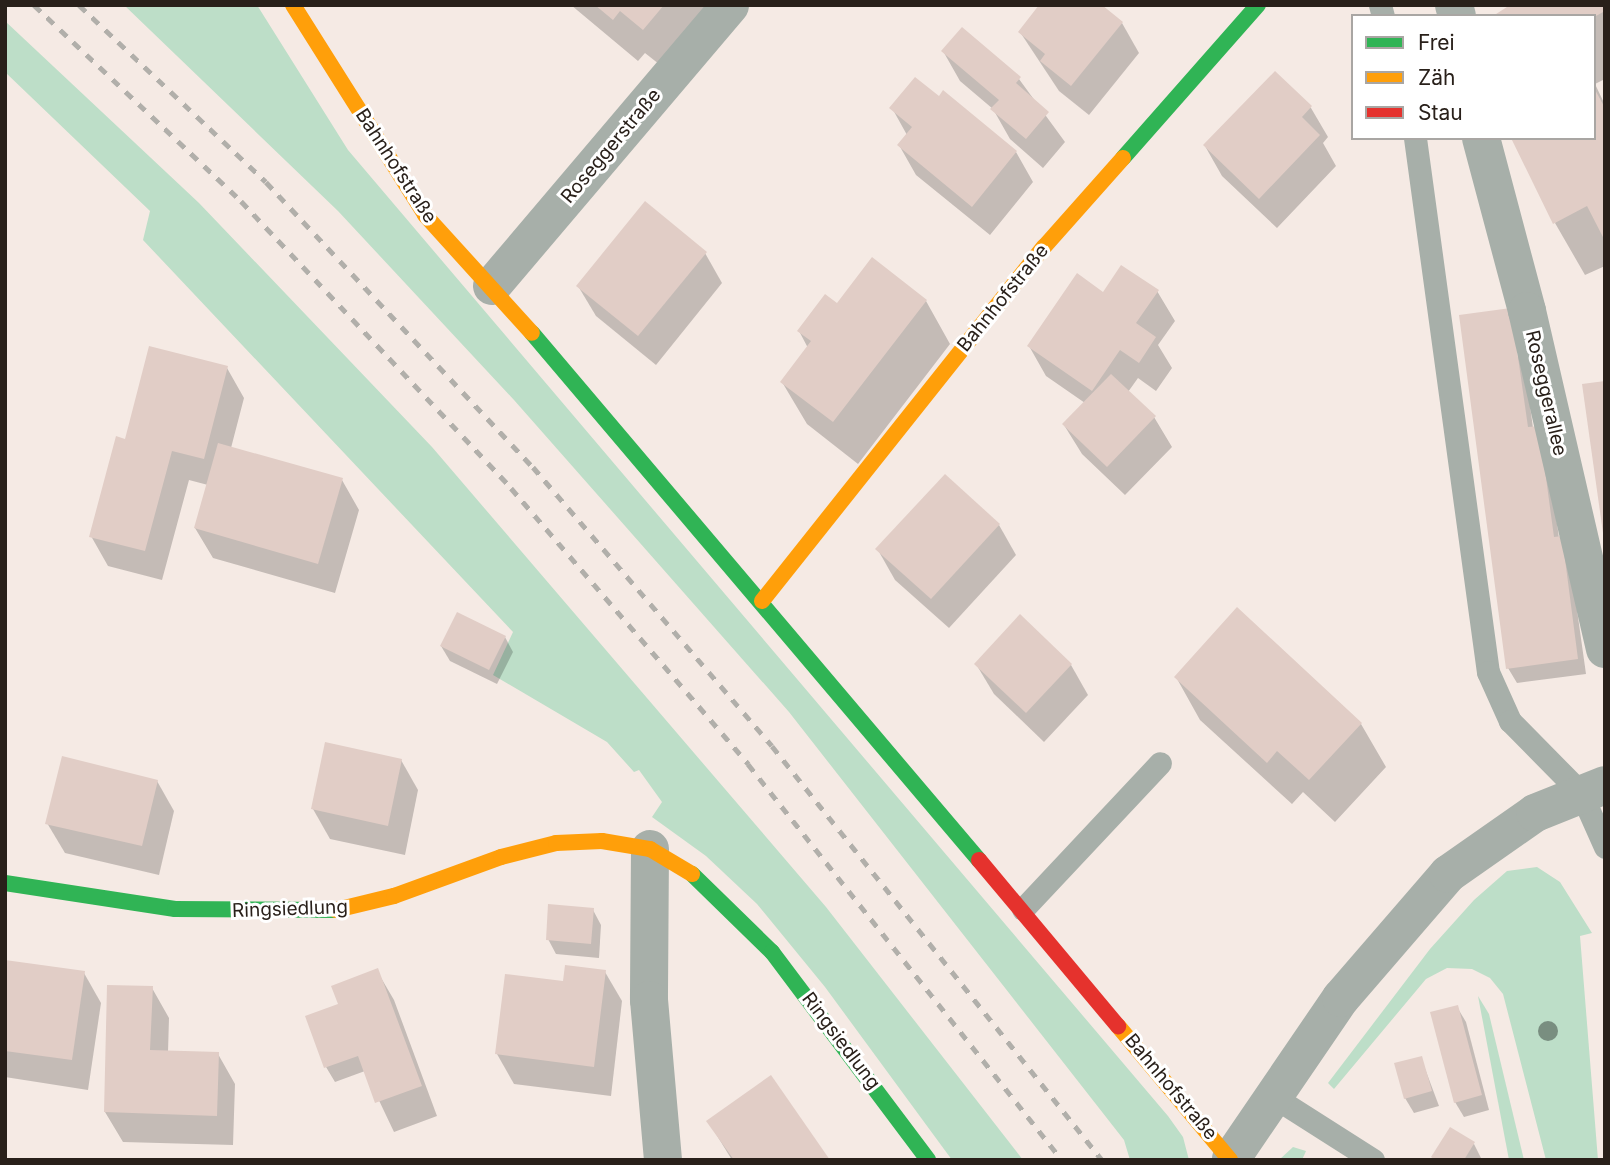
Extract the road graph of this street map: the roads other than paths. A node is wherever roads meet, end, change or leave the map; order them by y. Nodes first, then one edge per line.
1 (293, 5) edge
2 (730, 5) edge
3 (1258, 5) edge
4 (1415, 140) edge
5 (1482, 140) edge
6 (492, 286) junction
7 (762, 601) junction
8 (1605, 649) edge
9 (1160, 763) dead end
10 (1593, 789) edge
11 (1605, 847) edge
12 (650, 849) junction
13 (5, 883) edge
14 (1023, 909) junction
15 (1271, 1095) junction
16 (1231, 1159) edge
17 (663, 1160) edge
18 (928, 1160) edge
19 (1373, 1160) edge

1 - 6 street, Bahnhofstraße
2 - 6 street, Roseggerstraße
3 - 7 street, Bahnhofstraße
4 - 10 lane
5 - 8 street, Roseggerallee
6 - 7 street, Bahnhofstraße
7 - 14 street, Bahnhofstraße
9 - 14 lane
10 - 11 lane
10 - 15 street, Bahnhofstraße
12 - 13 street, Ringsiedlung
12 - 17 street
12 - 18 street, Ringsiedlung
14 - 16 street, Bahnhofstraße
15 - 16 street, Bahnhofstraße
15 - 19 lane

